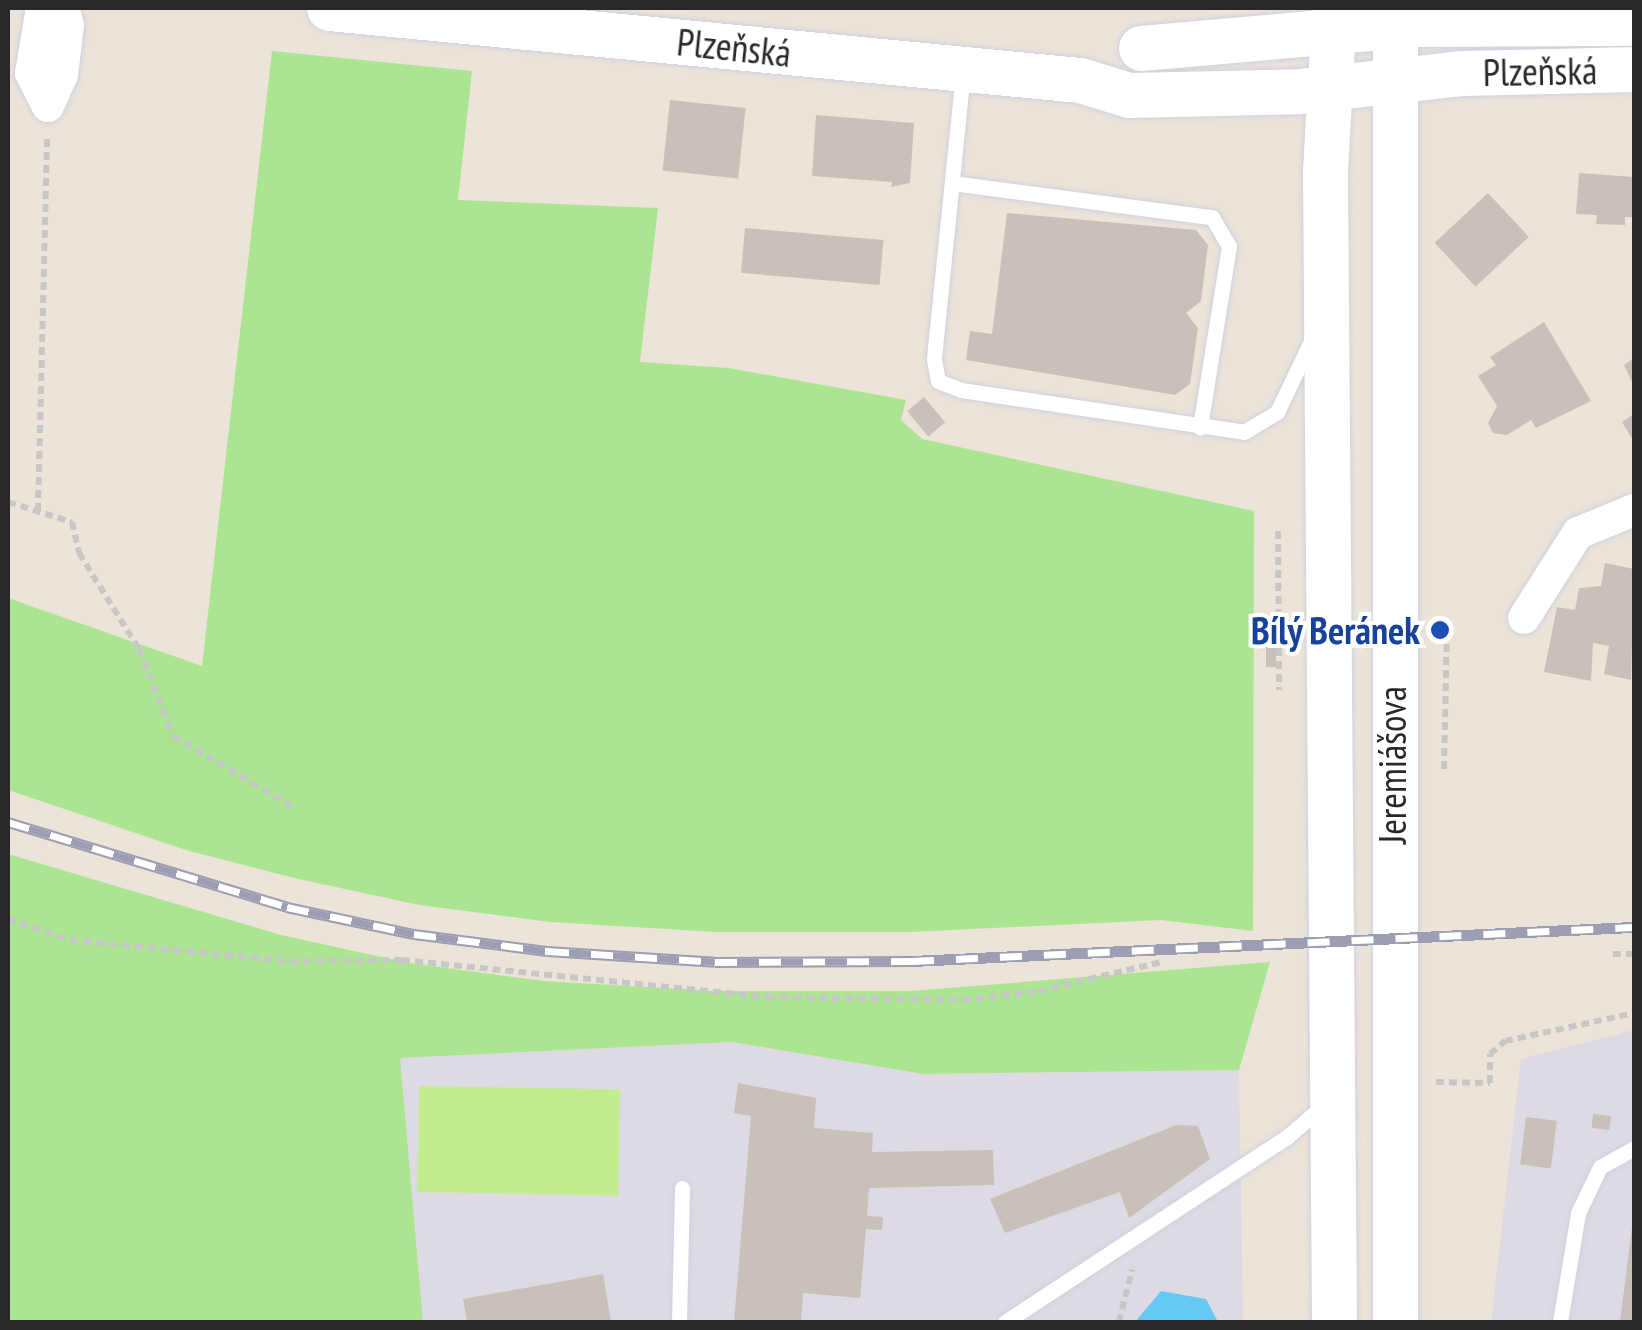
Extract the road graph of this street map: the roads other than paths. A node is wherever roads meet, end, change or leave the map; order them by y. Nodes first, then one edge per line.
1 (42, 8) edge
2 (63, 8) edge
3 (329, 8) edge
4 (1202, 8) edge
5 (1395, 17) edge
6 (1333, 20) edge
7 (1634, 23) edge
8 (1141, 48) junction
9 (1634, 70) edge
10 (963, 71) junction
11 (1392, 78) junction
12 (1080, 80) junction
13 (1326, 88) junction
14 (952, 183) junction
15 (1326, 308) junction
16 (1200, 428) junction
17 (1634, 510) edge
18 (1524, 618) dead end
19 (1332, 1098) junction
20 (1634, 1148) edge
21 (682, 1188) dead end
22 (679, 1322) edge
23 (1005, 1322) edge
24 (1334, 1322) edge
25 (1394, 1322) edge
26 (1560, 1322) edge

1 - 2 street
3 - 10 main road, Plzeňská
4 - 8 main road
5 - 6 main road, Plzeňská
5 - 7 main road, Plzeňská
5 - 11 main road, Jeremiášova
6 - 8 main road, Plzeňská
6 - 13 main road
8 - 12 main road, Plzeňská
9 - 11 main road, Plzeňská
10 - 12 main road, Plzeňská
10 - 14 lane
11 - 13 main road, Plzeňská
11 - 25 main road, Jeremiášova
12 - 13 main road, Plzeňská
13 - 15 main road, Jeremiášova
14 - 16 lane
14 - 16 lane
15 - 16 lane
15 - 19 main road, Jeremiášova
17 - 18 street
19 - 23 lane
19 - 24 main road, Jeremiášova
20 - 26 lane
21 - 22 lane

